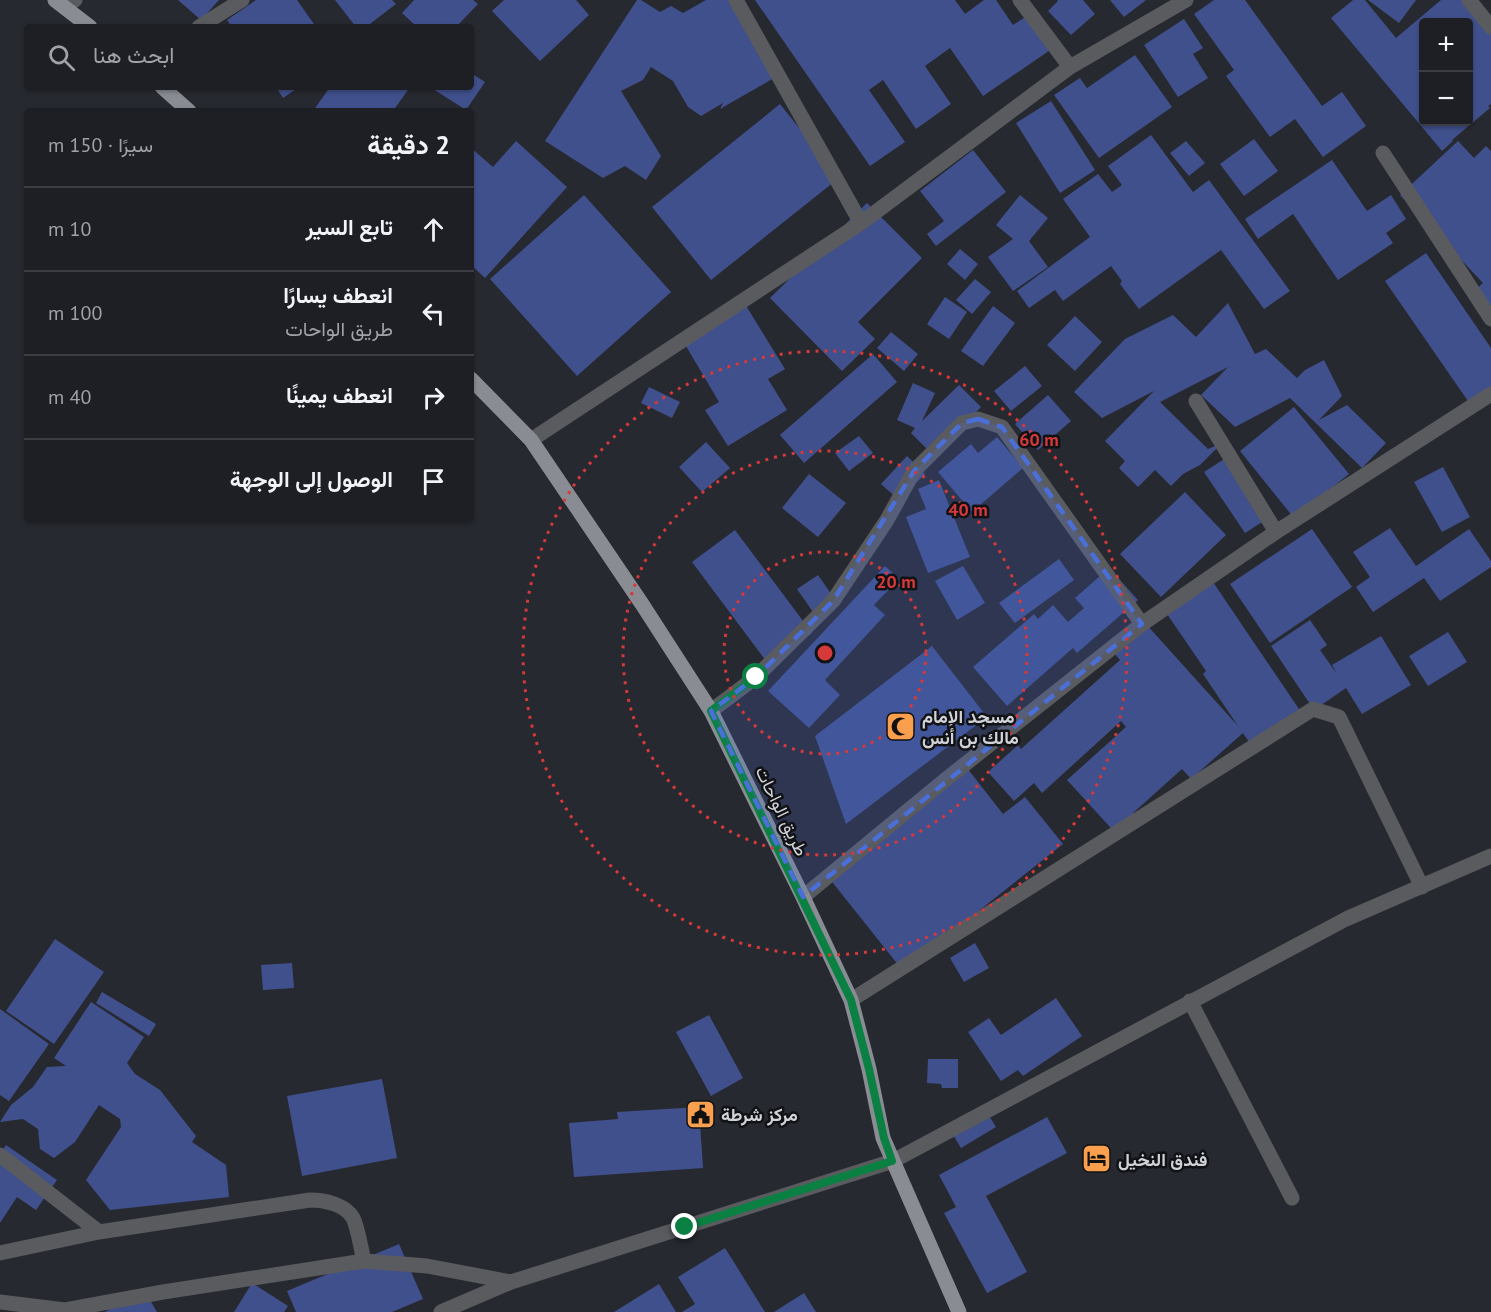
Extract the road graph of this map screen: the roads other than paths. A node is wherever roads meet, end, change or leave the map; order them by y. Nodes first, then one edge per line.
1 (242, 0) edge
2 (736, 0) edge
3 (1020, 0) edge
4 (1186, 0) edge
5 (1469, 0) edge
6 (65, 2) edge
7 (87, 24) edge
8 (204, 24) edge
9 (1491, 27) edge
10 (1070, 68) junction
11 (165, 90) edge
12 (186, 108) edge
13 (1383, 153) dead end
14 (861, 223) junction
15 (1491, 319) edge
16 (474, 382) edge
17 (1491, 394) edge
18 (1196, 401) dead end
19 (531, 440) junction
20 (1276, 532) junction
21 (1143, 624) junction
22 (711, 711) junction
23 (1491, 856) edge
24 (1422, 887) junction
25 (803, 897) junction
26 (851, 1000) junction
27 (1190, 1001) junction
28 (0, 1155) edge
29 (892, 1161) junction
30 (1292, 1198) dead end
31 (99, 1232) junction
32 (0, 1253) edge
33 (364, 1261) junction
34 (511, 1282) junction
35 (0, 1302) edge
36 (441, 1312) edge
37 (959, 1312) edge

1 - 8 street
2 - 14 street
3 - 10 street
4 - 10 street
5 - 9 street
6 - 7 main road
10 - 14 street
11 - 12 main road
13 - 15 street
14 - 19 street
16 - 19 main road, طريق الواحات
17 - 20 street
18 - 20 street
19 - 22 main road, طريق الواحات
20 - 21 street
21 - 22 street
21 - 25 street
22 - 25 main road, طريق الواحات
23 - 24 street
24 - 26 street
24 - 27 street
25 - 26 main road, طريق الواحات
26 - 29 main road, طريق الواحات
27 - 29 street
27 - 30 street
28 - 31 street
29 - 34 street
29 - 37 main road, طريق الواحات
31 - 32 street
31 - 33 street
33 - 34 street
33 - 35 street
34 - 36 street

